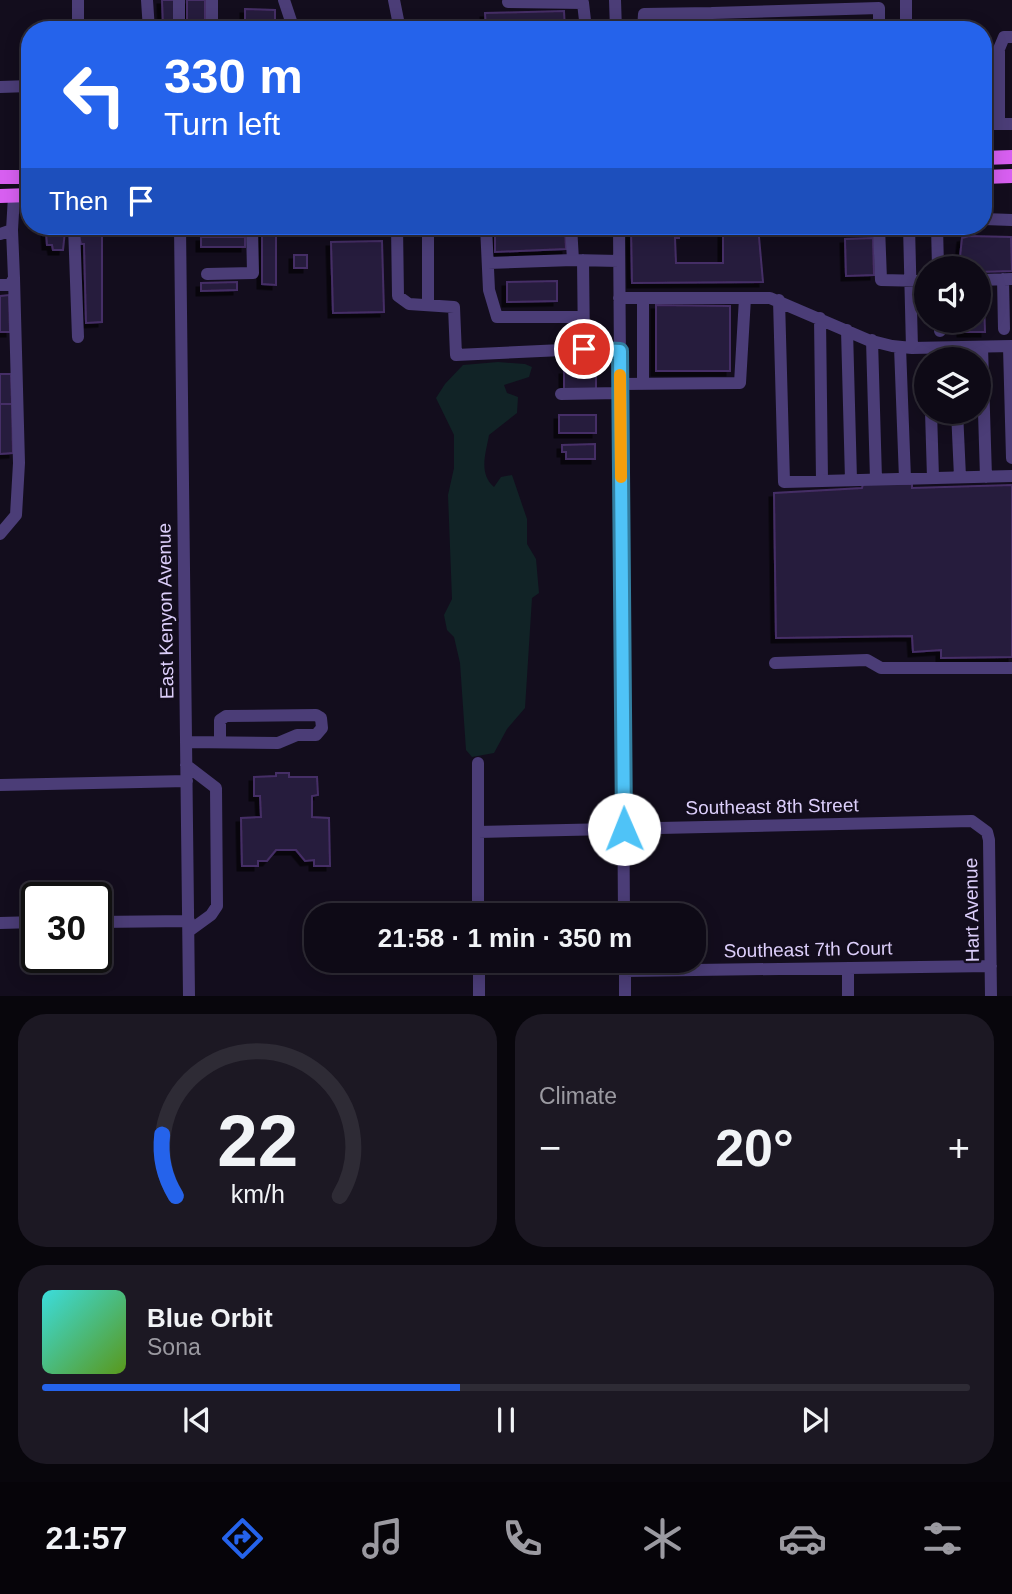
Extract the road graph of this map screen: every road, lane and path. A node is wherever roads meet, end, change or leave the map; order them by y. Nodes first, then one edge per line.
1 (78, 0) edge
2 (147, 0) edge
3 (179, 0) edge
4 (212, 0) edge
5 (284, 0) edge
6 (394, 0) edge
7 (615, 0) edge
8 (646, 0) edge
9 (906, 0) edge
10 (508, 2) dead end
11 (585, 2) edge
12 (878, 4) edge
13 (712, 13) junction
14 (645, 14) junction
15 (78, 21) edge
16 (148, 21) edge
17 (179, 21) edge
18 (212, 21) edge
19 (291, 21) edge
20 (398, 21) edge
21 (586, 21) edge
22 (616, 21) edge
23 (644, 21) edge
24 (712, 21) edge
25 (906, 21) edge
26 (1012, 37) edge
27 (21, 86) edge
28 (0, 87) edge
29 (1006, 124) edge
30 (1012, 157) edge
31 (992, 158) edge
32 (1012, 176) edge
33 (0, 177) edge
34 (21, 177) edge
35 (992, 177) edge
36 (7, 196) edge
37 (992, 219) edge
38 (1012, 220) edge
39 (6, 232) edge
40 (74, 235) edge
41 (180, 235) edge
42 (253, 235) edge
43 (397, 235) edge
44 (428, 235) edge
45 (486, 235) edge
46 (572, 235) edge
47 (619, 235) edge
48 (879, 235) edge
49 (909, 235) edge
50 (937, 235) edge
51 (938, 256) edge
52 (578, 260) junction
53 (619, 261) junction
54 (488, 263) junction
55 (206, 274) dead end
56 (14, 278) junction
57 (1008, 279) edge
58 (911, 282) junction
59 (914, 282) edge
60 (0, 285) edge
61 (619, 298) junction
62 (643, 298) junction
63 (745, 298) junction
64 (779, 300) junction
65 (428, 304) junction
66 (583, 317) junction
67 (820, 318) junction
68 (1004, 329) dead end
69 (847, 330) junction
70 (78, 337) dead end
71 (872, 341) junction
72 (1010, 346) edge
73 (982, 347) edge
74 (906, 348) junction
75 (584, 349) junction
76 (914, 350) edge
77 (620, 351) junction
78 (643, 384) junction
79 (620, 388) junction
80 (561, 394) dead end
81 (931, 424) edge
82 (958, 424) edge
83 (984, 424) edge
84 (1012, 458) edge
85 (1012, 476) edge
86 (960, 477) junction
87 (986, 477) junction
88 (933, 478) junction
89 (876, 479) junction
90 (905, 479) junction
91 (851, 480) junction
92 (822, 481) junction
93 (0, 534) edge
94 (775, 663) dead end
95 (1012, 668) edge
96 (220, 741) junction
97 (186, 742) junction
98 (478, 763) dead end
99 (187, 765) junction
100 (187, 781) junction
101 (0, 785) edge
102 (981, 826) joint
103 (624, 829) junction
104 (478, 832) junction
105 (478, 903) edge
106 (624, 903) edge
107 (21, 922) edge
108 (0, 923) edge
109 (112, 923) edge
110 (189, 926) junction
111 (991, 966) junction
112 (706, 967) edge
113 (848, 968) junction
114 (479, 973) edge
115 (625, 973) edge
116 (189, 996) edge
117 (479, 996) edge
118 (625, 996) edge
119 (849, 996) edge
120 (991, 996) edge

1 - 15 street
2 - 16 street
3 - 17 street
4 - 18 street
5 - 19 street
6 - 20 street
7 - 22 street
8 - 14 street
9 - 25 street
10 - 11 street
11 - 21 street
12 - 13 street
13 - 14 street
13 - 24 street
14 - 23 street
26 - 29 street
27 - 28 street
30 - 31 main road
32 - 35 main road
33 - 34 main road
36 - 39 street
37 - 38 street
39 - 56 street
40 - 70 street
41 - 97 street, East Kenyon Avenue
42 - 55 street
43 - 65 street
44 - 65 street
45 - 54 street
46 - 52 street
47 - 53 street
48 - 58 street
49 - 58 street
50 - 51 street
52 - 53 street
52 - 54 street
52 - 66 street
53 - 61 street
54 - 66 street
56 - 60 street
56 - 93 street
57 - 68 street
58 - 59 street
58 - 74 street
61 - 62 street
61 - 77 street
62 - 63 street
62 - 78 street
63 - 64 street
63 - 78 street
64 - 67 street
64 - 92 street
65 - 75 street
66 - 75 street
67 - 69 street
67 - 92 street
69 - 71 street
69 - 91 street
71 - 74 street
71 - 89 street
72 - 73 street
72 - 84 street
74 - 76 street
74 - 90 street
75 - 77 street
77 - 79 street
78 - 79 street
79 - 80 street
79 - 103 street
81 - 88 street
82 - 86 street
83 - 87 street
85 - 87 street
86 - 87 street
86 - 88 street
88 - 90 street
89 - 90 street
89 - 91 street
91 - 92 street
94 - 95 street
96 - 96 street
96 - 97 street
97 - 99 street, East Kenyon Avenue
98 - 104 street
99 - 100 street, East Kenyon Avenue
99 - 110 street
100 - 101 street
100 - 110 street, East Kenyon Avenue
102 - 103 street, Southeast 8th Street
102 - 111 street, Hart Avenue
103 - 104 street, Southeast 8th Street
103 - 106 street
104 - 105 street
107 - 108 street
109 - 110 street
110 - 116 street, East Kenyon Avenue
111 - 113 street, Southeast 7th Court
111 - 120 street, Hart Avenue
112 - 113 street, Southeast 7th Court
113 - 119 street
114 - 117 street
115 - 118 street

